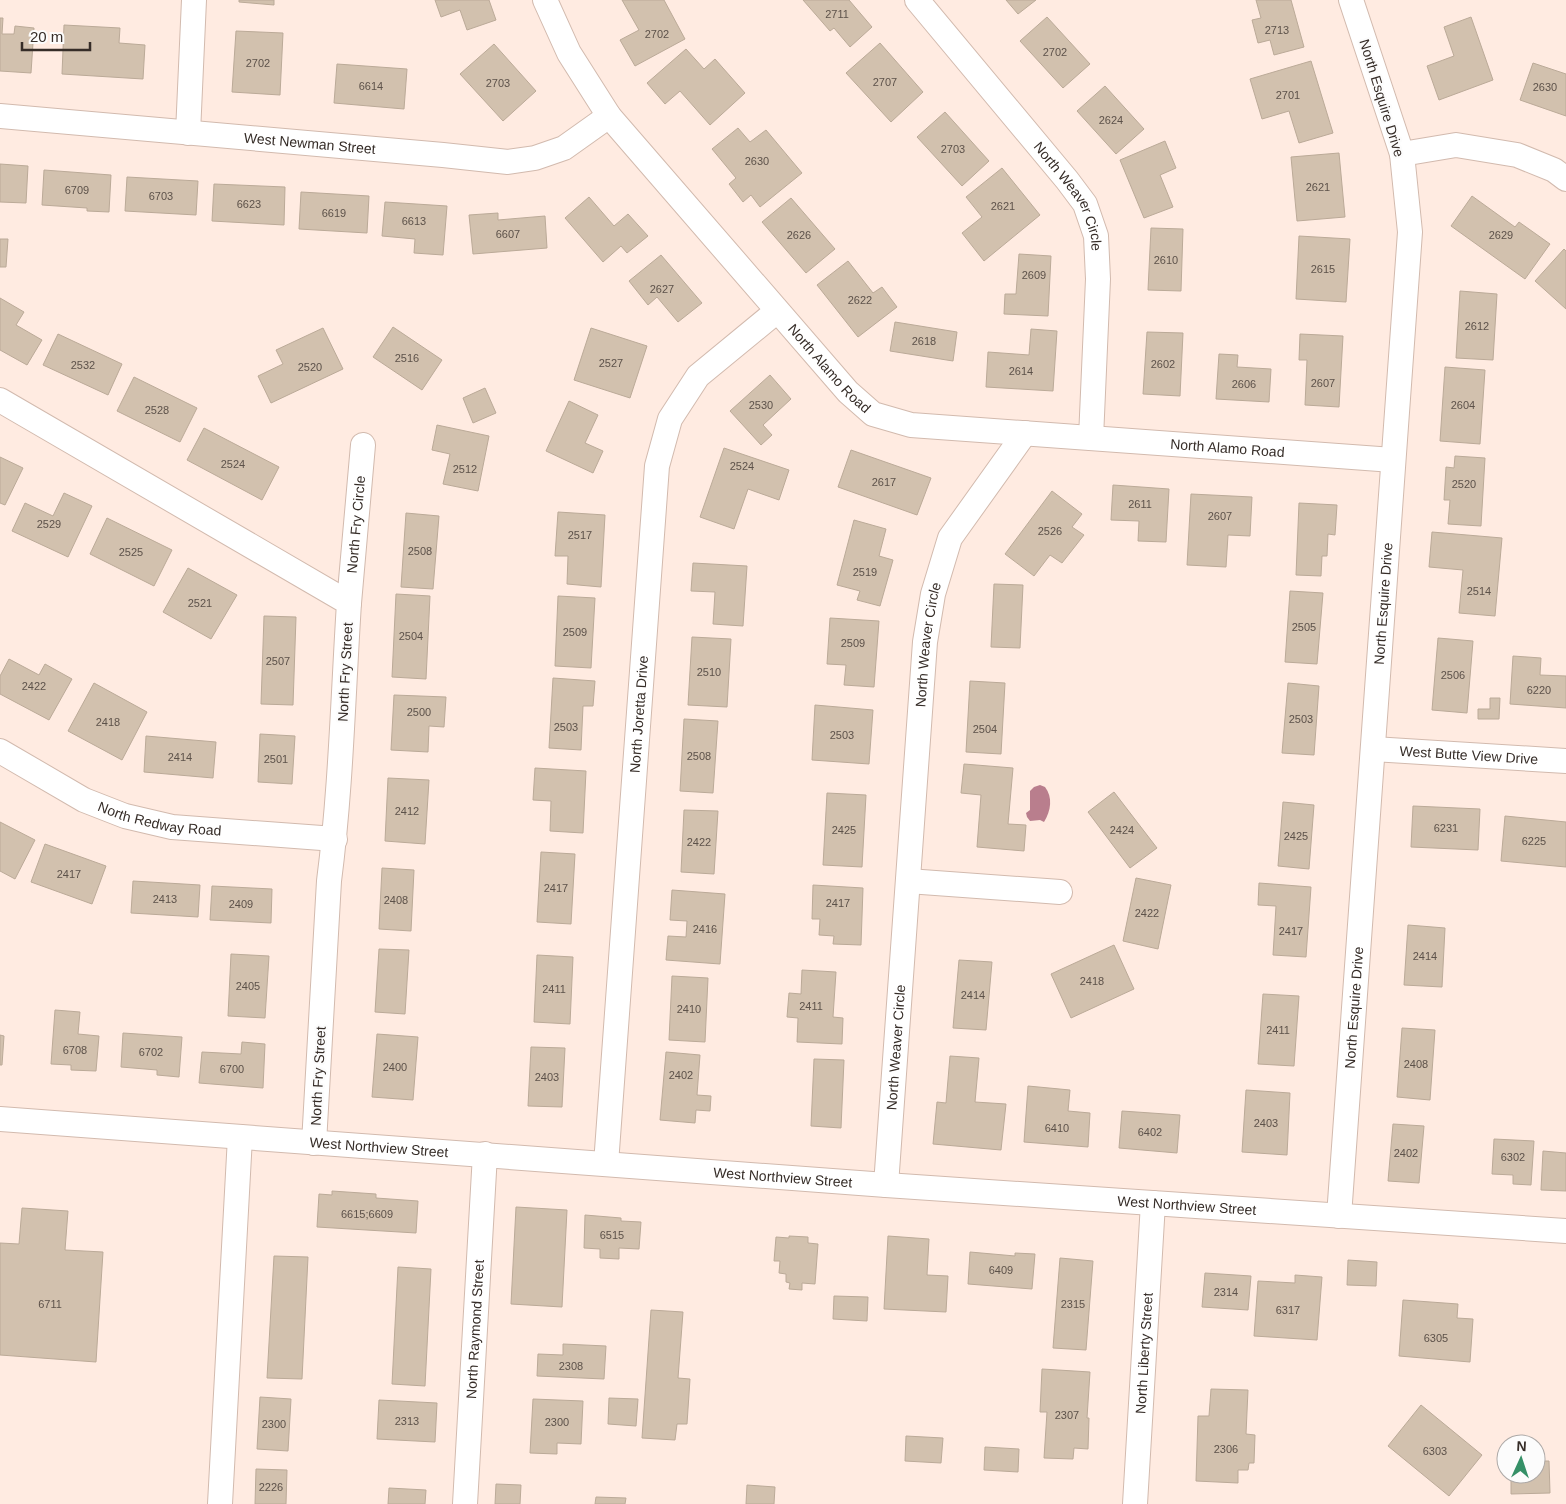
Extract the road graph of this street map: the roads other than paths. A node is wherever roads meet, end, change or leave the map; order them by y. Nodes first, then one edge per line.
1 (194, 0) edge
2 (545, 0) edge
3 (917, 0) edge
4 (1351, 0) edge
5 (0, 116) edge
6 (609, 116) junction
7 (188, 133) junction
8 (1402, 154) junction
9 (1566, 179) edge
10 (777, 311) junction
11 (0, 400) edge
12 (1025, 433) junction
13 (1091, 438) junction
14 (362, 445) dead end
15 (1394, 460) junction
16 (349, 603) junction
17 (1373, 749) junction
18 (0, 751) edge
19 (1566, 762) edge
20 (335, 839) junction
21 (908, 881) junction
22 (1060, 892) dead end
23 (0, 1119) edge
24 (240, 1137) junction
25 (314, 1143) junction
26 (485, 1154) junction
27 (606, 1164) junction
28 (886, 1184) junction
29 (1153, 1203) junction
30 (1339, 1216) junction
31 (1566, 1231) edge
32 (220, 1504) edge
33 (465, 1504) edge
34 (1135, 1504) edge

1 - 7 street
2 - 6 street, North Alamo Road
3 - 13 street, North Weaver Circle
4 - 8 street, North Esquire Drive
5 - 7 street, West Newman Street
6 - 7 street, West Newman Street
6 - 10 street, North Alamo Road
8 - 9 street
8 - 15 street, North Esquire Drive
10 - 12 street, North Alamo Road
10 - 27 street, North Joretta Drive
11 - 16 street, North Fry Street
12 - 13 street, North Alamo Road
12 - 21 street, North Weaver Circle
13 - 15 street, North Alamo Road
14 - 16 street, North Fry Circle
15 - 17 street, North Esquire Drive
16 - 20 street, North Fry Street
17 - 19 street, West Butte View Drive
17 - 30 street, North Esquire Drive
18 - 20 street, North Redway Road
20 - 25 street, North Fry Street
21 - 22 street
21 - 28 street, North Weaver Circle
23 - 24 street, West Northview Street
24 - 25 street, West Northview Street
24 - 32 street
25 - 26 street, West Northview Street
26 - 27 street, West Northview Street
26 - 33 street, North Raymond Street
27 - 28 street, West Northview Street
28 - 29 street, West Northview Street
29 - 30 street, West Northview Street
29 - 34 street, North Liberty Street
30 - 31 street, West Northview Street

